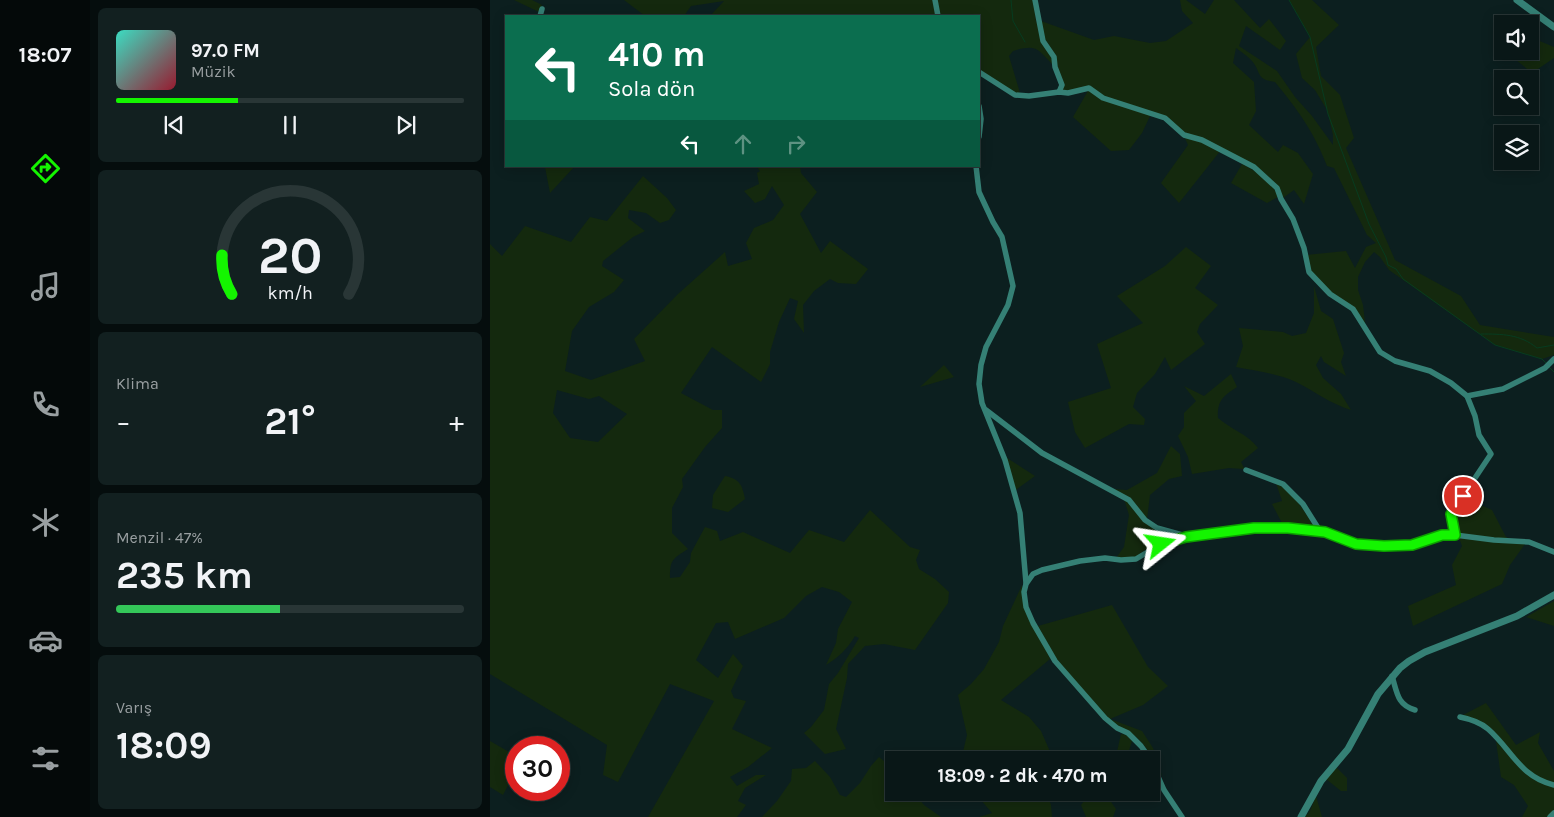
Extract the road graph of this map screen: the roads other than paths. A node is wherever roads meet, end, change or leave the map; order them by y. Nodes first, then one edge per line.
1 (935, 0) edge
2 (1035, 0) edge
3 (1517, 0) edge
4 (542, 9) dead end
5 (540, 15) edge
6 (938, 15) edge
7 (1554, 27) edge
8 (980, 73) edge
9 (1059, 92) junction
10 (980, 112) edge
11 (980, 128) edge
12 (976, 167) edge
13 (1554, 359) edge
14 (1466, 396) junction
15 (986, 410) junction
16 (1246, 470) dead end
17 (1320, 531) junction
18 (1455, 535) junction
19 (1189, 536) junction
20 (1554, 552) edge
21 (1026, 584) junction
22 (1554, 594) edge
23 (1392, 676) junction
24 (1415, 710) dead end
25 (1460, 716) dead end
26 (1144, 751) edge
27 (1160, 781) edge
28 (1554, 786) edge
29 (1554, 813) edge
30 (1182, 817) edge
31 (1301, 817) edge
32 (1550, 817) edge

1 - 6 street
2 - 9 street
3 - 7 street
4 - 5 street
8 - 9 street
9 - 14 street
10 - 11 street
12 - 15 street
13 - 14 street
14 - 18 street
15 - 19 street
15 - 21 street
16 - 17 street
17 - 18 street
17 - 19 street
18 - 20 street
19 - 21 street
21 - 26 street
22 - 23 street
23 - 24 street
23 - 31 street
25 - 28 street
27 - 30 street
29 - 32 street

